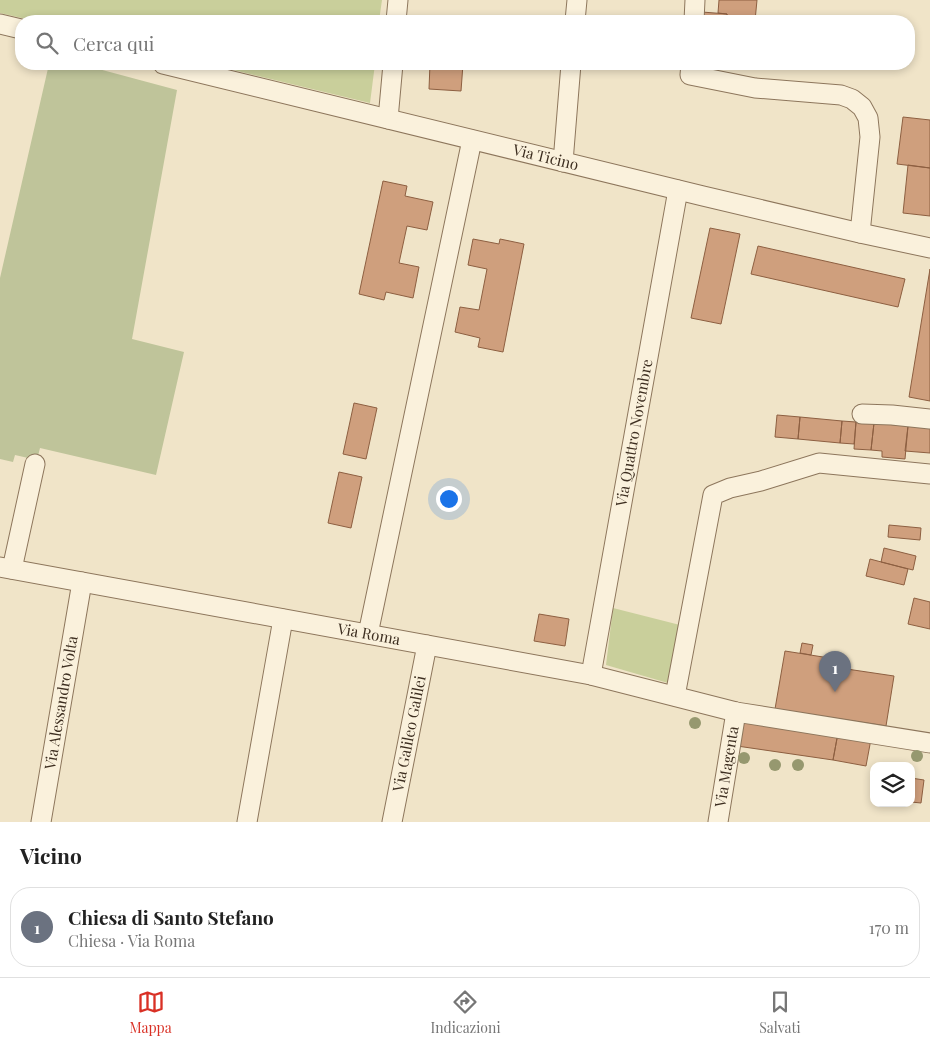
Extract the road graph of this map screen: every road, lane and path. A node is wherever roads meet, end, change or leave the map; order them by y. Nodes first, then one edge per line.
1 (398, 0) edge
2 (577, 0) edge
3 (695, 0) edge
4 (397, 15) edge
5 (576, 15) edge
6 (694, 15) edge
7 (0, 24) edge
8 (15, 28) edge
9 (188, 70) edge
10 (392, 70) edge
11 (571, 70) edge
12 (690, 70) edge
13 (388, 119) junction
14 (472, 140) junction
15 (563, 162) junction
16 (678, 190) junction
17 (860, 233) junction
18 (930, 248) edge
19 (862, 414) dead end
20 (930, 419) edge
21 (35, 464) dead end
22 (930, 474) edge
23 (6, 568) edge
24 (82, 582) junction
25 (283, 619) junction
26 (368, 634) junction
27 (428, 645) junction
28 (591, 675) junction
29 (675, 696) junction
30 (736, 712) junction
31 (930, 743) edge
32 (41, 822) edge
33 (247, 822) edge
34 (392, 822) edge
35 (718, 822) edge

1 - 4 street
2 - 5 street
3 - 6 street
7 - 8 street
9 - 13 street, Via Ticino
10 - 13 street
11 - 15 street
12 - 17 street
13 - 14 street, Via Ticino
14 - 15 street, Via Ticino
14 - 26 street
15 - 16 street, Via Ticino
16 - 17 street, Via Ticino
16 - 28 street, Via Quattro Novembre
17 - 18 street, Via Ticino
19 - 20 street
21 - 23 street
22 - 29 street
23 - 24 street, Via Roma
24 - 25 street, Via Roma
24 - 32 street, Via Alessandro Volta
25 - 26 street, Via Roma
25 - 33 street
26 - 27 street, Via Roma
27 - 28 street, Via Roma
27 - 34 street, Via Galileo Galilei
28 - 29 street, Via Roma
29 - 30 street, Via Roma
30 - 31 street, Via Roma
30 - 35 street, Via Magenta

